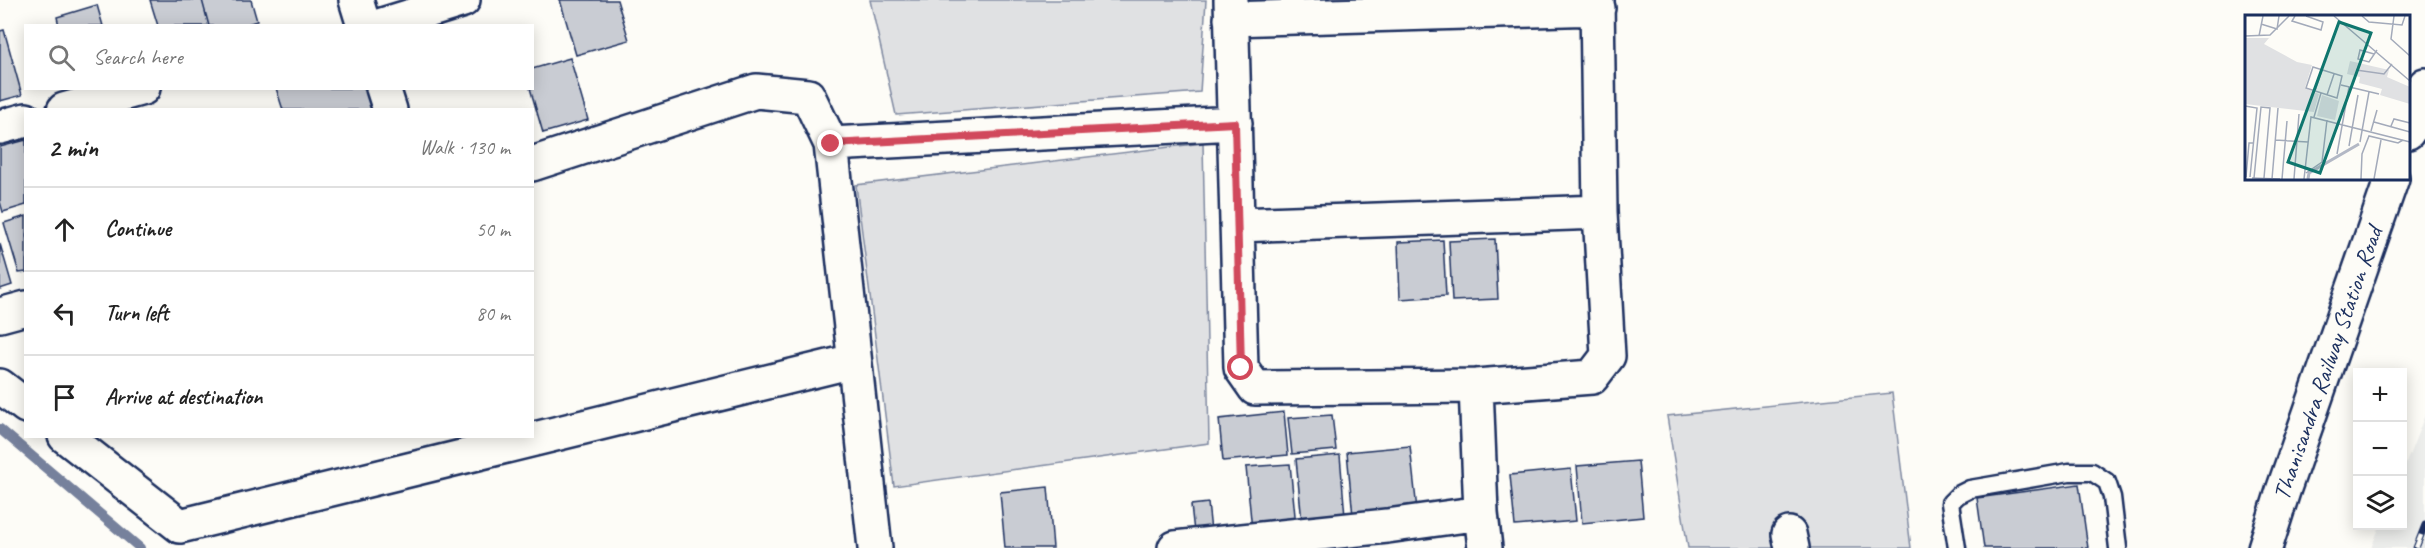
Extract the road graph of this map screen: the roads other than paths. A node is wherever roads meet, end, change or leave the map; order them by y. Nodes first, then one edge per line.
1 (356, 0) edge
2 (463, 0) edge
3 (1598, 4) edge
4 (1231, 9) edge
5 (363, 24) edge
6 (385, 24) edge
7 (2425, 85) edge
8 (136, 90) edge
9 (384, 90) edge
10 (71, 108) edge
11 (389, 108) edge
12 (24, 121) edge
13 (1235, 123) junction
14 (0, 127) edge
15 (2410, 129) edge
16 (831, 144) junction
17 (534, 163) edge
18 (2391, 180) edge
19 (1600, 212) junction
20 (1237, 225) junction
21 (24, 309) edge
22 (0, 315) edge
23 (853, 361) junction
24 (0, 386) edge
25 (1476, 386) junction
26 (24, 404) edge
27 (68, 438) edge
28 (1481, 513) junction
29 (875, 548) edge
30 (1176, 548) edge
31 (1485, 548) edge
32 (1957, 548) edge
33 (2118, 548) edge
34 (2265, 548) edge

1 - 5 street
2 - 6 street
3 - 4 street
3 - 19 street
4 - 13 street
7 - 15 street
8 - 10 street
9 - 11 street
12 - 14 street
13 - 16 street
13 - 20 street
16 - 17 street
16 - 23 street
18 - 34 street, Thanisandra Railway Station Road
19 - 20 street
19 - 25 street
20 - 25 street
21 - 22 street
23 - 27 street
23 - 29 street
24 - 26 street
25 - 28 street
28 - 30 street
28 - 31 street
32 - 33 lane

